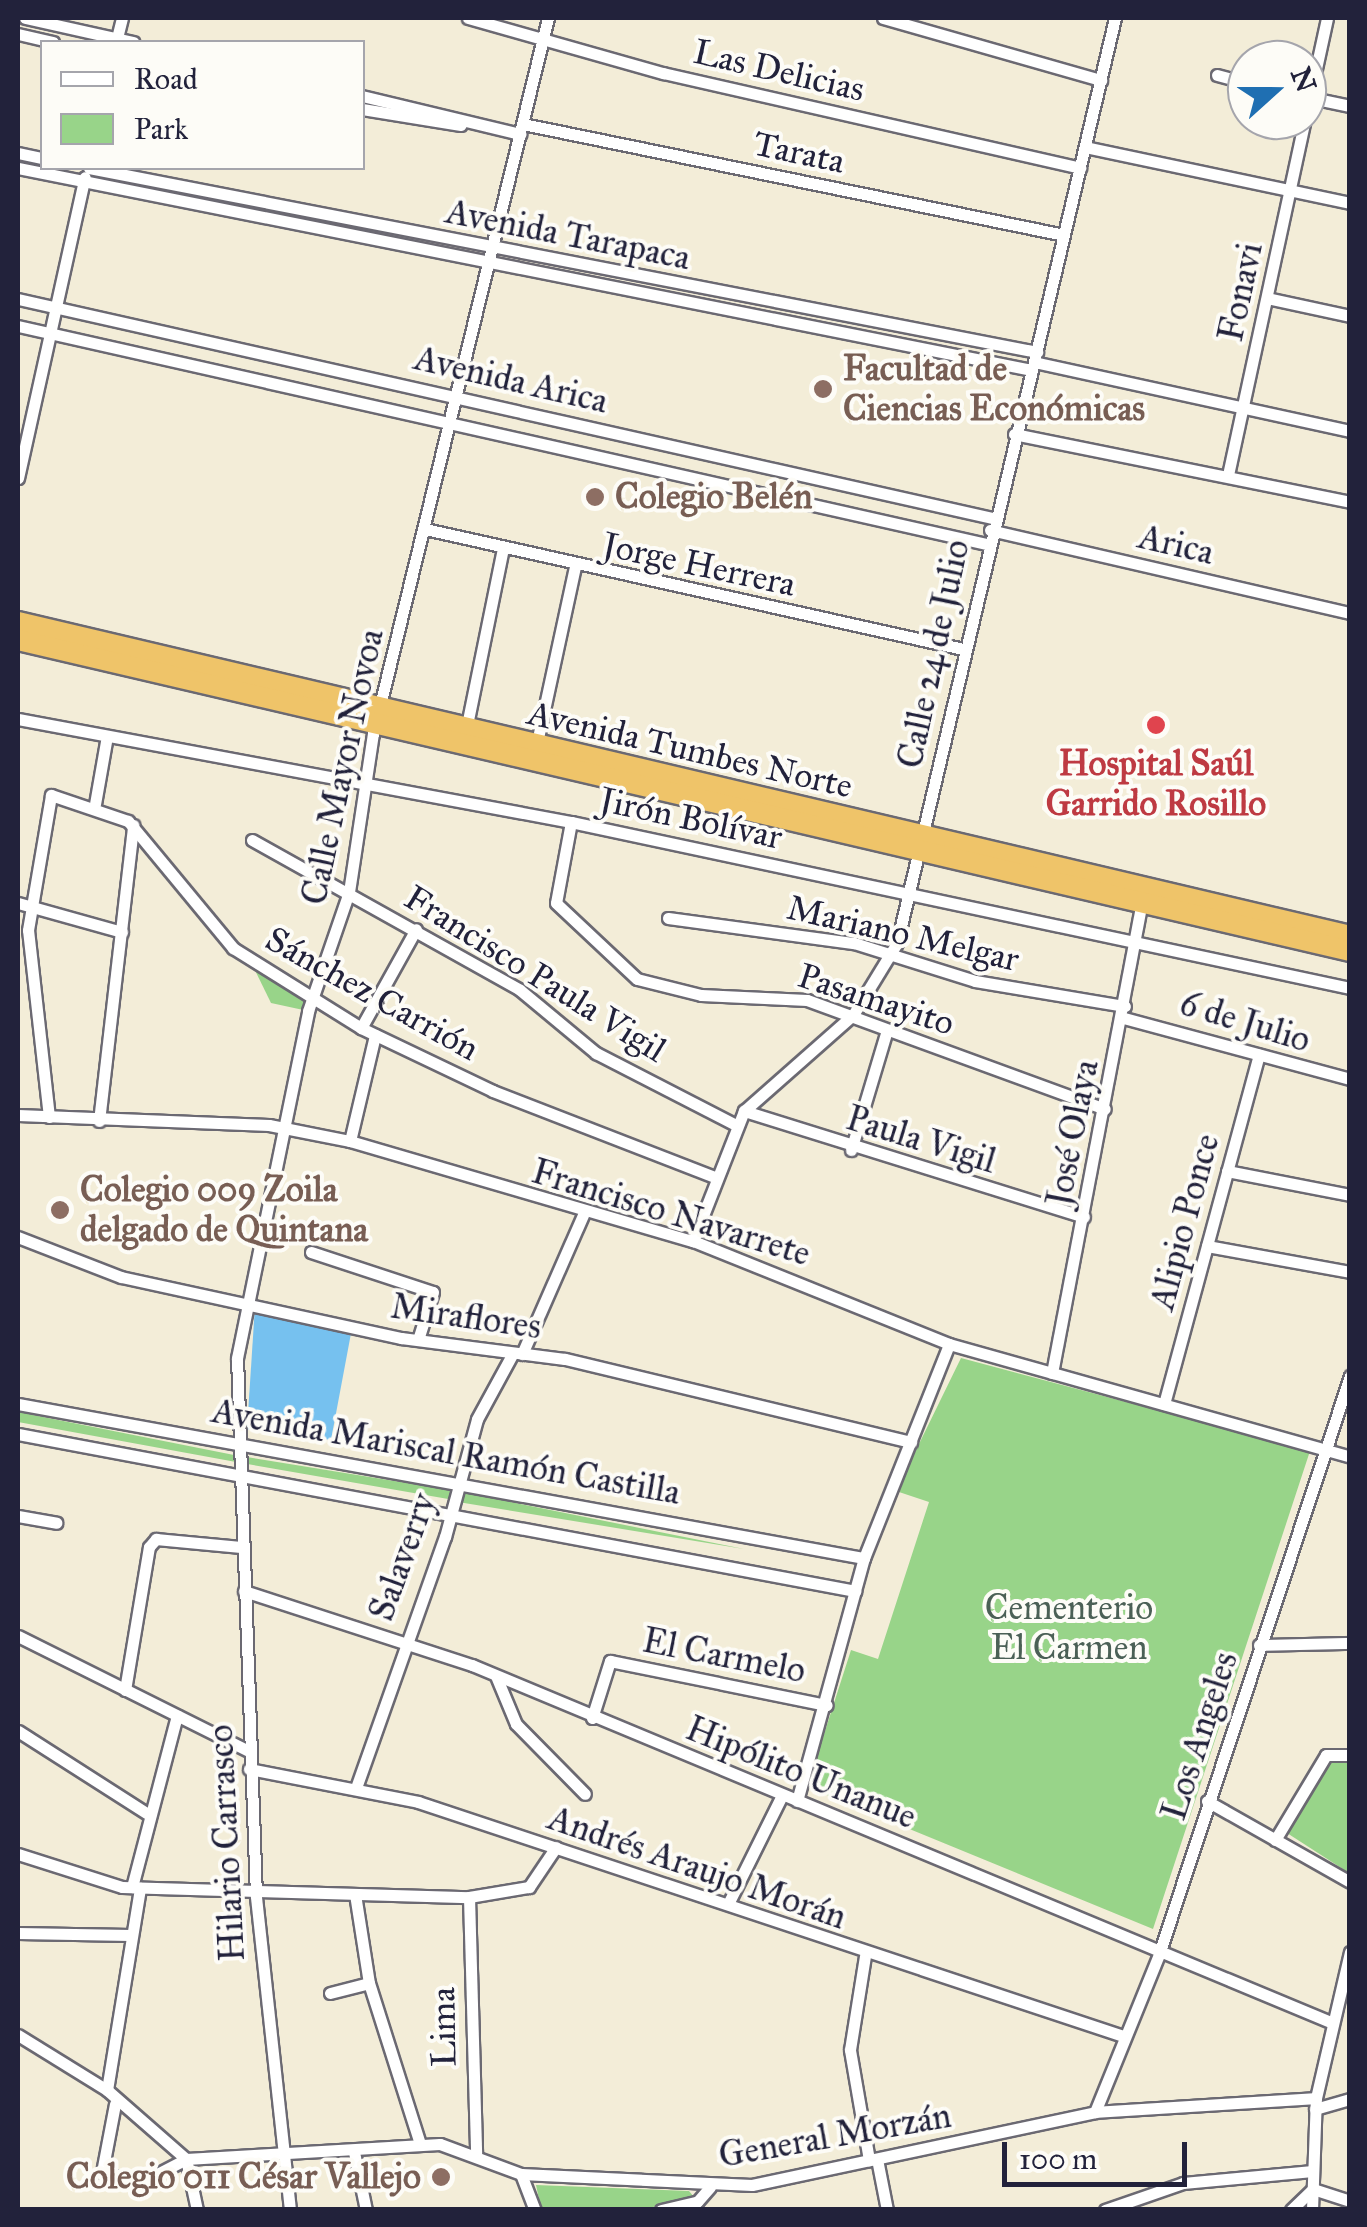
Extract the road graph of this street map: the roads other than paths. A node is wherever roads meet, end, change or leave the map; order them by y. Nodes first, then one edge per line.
1 (24, 18) edge
2 (468, 18) edge
3 (548, 18) edge
4 (883, 18) edge
5 (1116, 18) edge
6 (18, 34) edge
7 (44, 40) edge
8 (112, 40) edge
9 (543, 41) junction
10 (1217, 75) dead end
11 (1227, 77) edge
12 (1101, 80) junction
13 (365, 97) edge
14 (365, 109) edge
15 (485, 127) junction
16 (522, 129) junction
17 (1301, 140) edge
18 (1085, 148) junction
19 (18, 168) edge
20 (1080, 168) junction
21 (87, 170) edge
22 (98, 170) edge
23 (84, 181) junction
24 (1291, 191) junction
25 (1350, 203) edge
26 (1064, 235) junction
27 (492, 249) junction
28 (488, 265) junction
29 (1267, 298) junction
30 (18, 299) edge
31 (56, 307) junction
32 (1350, 316) edge
33 (18, 326) edge
34 (50, 332) junction
35 (1034, 361) junction
36 (459, 396) junction
37 (1244, 410) junction
38 (453, 418) junction
39 (1350, 431) edge
40 (1014, 434) junction
41 (19, 454) edge
42 (1228, 476) junction
43 (18, 478) edge
44 (1350, 502) edge
45 (425, 529) junction
46 (989, 531) junction
47 (503, 548) junction
48 (575, 566) junction
49 (1350, 613) edge
50 (18, 622) edge
51 (18, 640) edge
52 (963, 649) junction
53 (378, 717) junction
54 (18, 719) edge
55 (466, 730) junction
56 (107, 736) junction
57 (536, 748) junction
58 (363, 781) junction
59 (95, 804) junction
60 (571, 822) junction
61 (133, 825) junction
62 (252, 840) dead end
63 (918, 844) junction
64 (349, 892) junction
65 (907, 893) junction
66 (1142, 902) junction
67 (24, 904) edge
68 (668, 918) dead end
69 (416, 929) junction
70 (122, 932) junction
71 (1350, 936) edge
72 (1134, 941) junction
73 (1350, 951) edge
74 (892, 957) junction
75 (1350, 988) edge
76 (313, 999) junction
77 (1124, 1012) junction
78 (853, 1015) junction
79 (361, 1028) junction
80 (886, 1030) junction
81 (376, 1035) junction
82 (1259, 1055) junction
83 (1350, 1080) edge
84 (1105, 1109) junction
85 (744, 1111) junction
86 (18, 1115) edge
87 (49, 1118) junction
88 (99, 1121) junction
89 (736, 1125) junction
90 (285, 1127) junction
91 (350, 1141) junction
92 (851, 1150) junction
93 (1227, 1171) junction
94 (715, 1177) junction
95 (1350, 1195) edge
96 (583, 1215) junction
97 (1084, 1217) junction
98 (18, 1238) edge
99 (693, 1241) junction
100 (1207, 1246) junction
101 (310, 1252) dead end
102 (1350, 1272) edge
103 (248, 1304) junction
104 (418, 1340) junction
105 (949, 1344) junction
106 (518, 1354) junction
107 (1052, 1374) junction
108 (1350, 1376) edge
109 (18, 1404) edge
110 (1164, 1404) junction
111 (18, 1434) edge
112 (234, 1442) junction
113 (911, 1442) junction
114 (1326, 1448) junction
115 (1350, 1457) edge
116 (237, 1473) junction
117 (458, 1482) junction
118 (452, 1510) junction
119 (18, 1516) edge
120 (56, 1522) dead end
121 (242, 1546) junction
122 (864, 1558) junction
123 (855, 1591) junction
124 (244, 1592) junction
125 (18, 1636) edge
126 (403, 1641) junction
127 (1350, 1643) edge
128 (1259, 1644) junction
129 (496, 1676) junction
130 (125, 1690) junction
131 (827, 1705) junction
132 (176, 1716) junction
133 (592, 1718) junction
134 (18, 1732) edge
135 (248, 1751) junction
136 (1350, 1755) edge
137 (250, 1769) junction
138 (356, 1785) junction
139 (586, 1794) dead end
140 (782, 1795) junction
141 (797, 1801) junction
142 (1207, 1801) junction
143 (146, 1813) junction
144 (1276, 1840) junction
145 (556, 1848) junction
146 (18, 1854) edge
147 (1350, 1882) edge
148 (136, 1888) junction
149 (355, 1894) junction
150 (256, 1896) junction
151 (469, 1896) junction
152 (728, 1904) junction
153 (18, 1933) edge
154 (130, 1935) junction
155 (1350, 1952) edge
156 (1159, 1954) junction
157 (865, 1956) junction
158 (370, 1983) junction
159 (330, 1992) dead end
160 (1332, 2023) junction
161 (18, 2034) edge
162 (1123, 2036) junction
163 (107, 2090) junction
164 (1350, 2100) edge
165 (1316, 2103) junction
166 (115, 2104) junction
167 (1096, 2112) junction
168 (420, 2144) junction
169 (354, 2152) junction
170 (476, 2155) junction
171 (281, 2158) junction
172 (186, 2159) junction
173 (873, 2159) junction
174 (1312, 2172) junction
175 (521, 2174) junction
176 (710, 2187) junction
177 (1313, 2189) junction
178 (1350, 2201) edge
179 (197, 2210) edge
180 (290, 2210) edge
181 (366, 2210) edge
182 (535, 2210) edge
183 (661, 2210) edge
184 (888, 2210) edge
185 (1105, 2210) edge
186 (1291, 2210) edge
187 (1312, 2210) edge

1 - 8 street
2 - 9 street, Las Delicias
3 - 9 street, Calle Mayor Novoa
4 - 12 street
5 - 12 street, Calle 24 de Julio
6 - 7 street
9 - 16 street, Calle Mayor Novoa
9 - 20 street, Las Delicias
10 - 11 street
12 - 18 street, Calle 24 de Julio
13 - 15 street
14 - 15 street
15 - 16 street
16 - 26 street, Tarata
16 - 27 street, Calle Mayor Novoa
17 - 24 street, Fonavi
18 - 20 street, Calle 24 de Julio
18 - 24 street
19 - 23 street
20 - 26 street, Calle 24 de Julio
21 - 23 street
22 - 27 street, Avenida Tarapaca
23 - 28 street
23 - 31 street
24 - 25 street
24 - 29 street, Fonavi
26 - 35 street, Calle 24 de Julio
27 - 28 street, Calle Mayor Novoa
27 - 35 street, Avenida Tarapaca
28 - 35 street
28 - 36 street, Calle Mayor Novoa
29 - 32 street
29 - 37 street, Fonavi
30 - 31 street, Avenida Arica
31 - 34 street
31 - 36 street, Avenida Arica
33 - 34 street
34 - 38 street
34 - 41 street
35 - 37 street
35 - 40 street, Calle 24 de Julio
36 - 38 street, Calle Mayor Novoa
36 - 46 street, Avenida Arica
37 - 39 street
37 - 42 street, Fonavi
38 - 45 street, Calle Mayor Novoa
38 - 46 street
40 - 42 street
40 - 46 street, Calle 24 de Julio
41 - 43 street
42 - 44 street
45 - 47 street, Jorge Herrera
45 - 53 street, Calle Mayor Novoa
46 - 49 street, Arica
46 - 52 street, Calle 24 de Julio
47 - 48 street, Jorge Herrera
47 - 55 street
48 - 52 street, Jorge Herrera
48 - 57 street
50 - 53 highway, Avenida Tumbes Norte
51 - 53 highway, Avenida Tumbes Norte
52 - 63 street, Calle 24 de Julio
53 - 55 highway, Avenida Tumbes Norte
53 - 58 street, Calle Mayor Novoa
53 - 63 highway, Avenida Tumbes Norte
54 - 56 street, Jirón Bolívar
55 - 57 highway, Avenida Tumbes Norte
56 - 58 street, Jirón Bolívar
56 - 59 street
57 - 63 highway, Avenida Tumbes Norte
58 - 60 street, Jirón Bolívar
58 - 64 street, Calle Mayor Novoa
59 - 61 street, Sánchez Carrión
59 - 67 street, Sánchez Carrión
60 - 65 street, Jirón Bolívar
60 - 78 street, Pasamayito
61 - 70 street
61 - 76 street, Sánchez Carrión
62 - 64 street, Francisco Paula Vigil
63 - 65 street, Calle 24 de Julio
63 - 66 highway, Avenida Tumbes Norte
63 - 71 highway, Avenida Tumbes Norte
64 - 69 street, Francisco Paula Vigil
64 - 76 street, Calle Mayor Novoa
65 - 72 street, Jirón Bolívar
65 - 74 street, Calle 24 de Julio
66 - 72 street, José Olaya
66 - 73 highway, Avenida Tumbes Norte
67 - 70 street
67 - 87 street
68 - 74 street, Mariano Melgar
69 - 79 street
69 - 89 street, Francisco Paula Vigil
70 - 88 street
72 - 75 street, Jirón Bolívar
72 - 77 street, José Olaya
74 - 77 street, Mariano Melgar
74 - 78 street, Calle 24 de Julio
76 - 79 street, Sánchez Carrión
76 - 90 street, Calle Mayor Novoa
77 - 82 street, 6 de Julio
77 - 84 street, José Olaya
78 - 80 street, Pasamayito
78 - 85 street, Calle 24 de Julio
79 - 81 street, Sánchez Carrión
80 - 84 street, Pasamayito
80 - 92 street
81 - 91 street
81 - 94 street, Sánchez Carrión
82 - 83 street, 6 de Julio
82 - 93 street, Alipio Ponce
84 - 97 street, José Olaya
85 - 89 street, Calle 24 de Julio
85 - 92 street, Paula Vigil
86 - 87 street, Francisco Navarrete
87 - 88 street, Francisco Navarrete
88 - 90 street, Francisco Navarrete
89 - 94 street, Calle 24 de Julio
90 - 91 street, Francisco Navarrete
90 - 103 street, Calle Mayor Novoa
91 - 96 street, Francisco Navarrete
92 - 97 street, Paula Vigil
93 - 95 street
93 - 100 street, Alipio Ponce
94 - 99 street, Calle 24 de Julio
96 - 99 street, Francisco Navarrete
96 - 106 street, Salaverry
97 - 107 street, José Olaya
98 - 103 street, Miraflores
99 - 105 street, Francisco Navarrete
100 - 102 street
100 - 110 street, Alipio Ponce
101 - 104 street
103 - 104 street, Miraflores
103 - 112 street, Calle Mayor Novoa
104 - 106 street, Miraflores
105 - 107 street, Francisco Navarrete
105 - 113 street
106 - 113 street, Miraflores
106 - 117 street, Salaverry
107 - 110 street, Francisco Navarrete
108 - 114 street, Los Angeles
109 - 112 street, Avenida Mariscal Ramón Castilla
110 - 114 street, Francisco Navarrete
111 - 116 street, Avenida Mariscal Ramón Castilla
112 - 116 street, Calle Mayor Novoa
112 - 117 street, Avenida Mariscal Ramón Castilla
113 - 122 street
114 - 115 street, Francisco Navarrete
114 - 128 street, Los Angeles
116 - 118 street, Avenida Mariscal Ramón Castilla
116 - 121 street, Hilario Carrasco
117 - 118 street, Salaverry
117 - 122 street, Avenida Mariscal Ramón Castilla
118 - 123 street, Avenida Mariscal Ramón Castilla
118 - 126 street, Salaverry
119 - 120 street
121 - 124 street, Hilario Carrasco
121 - 130 street
122 - 123 street
123 - 131 street
124 - 126 street, Hipólito Unanue
124 - 135 street, Hilario Carrasco
125 - 130 street
126 - 129 street, Hipólito Unanue
126 - 138 street, Salaverry
127 - 128 street
128 - 142 street, Los Angeles
129 - 133 street, Hipólito Unanue
129 - 139 street
130 - 132 street
131 - 133 street, El Carmelo
131 - 141 street
132 - 135 street
132 - 143 street
133 - 140 street, Hipólito Unanue
134 - 143 street
135 - 137 street, Hilario Carrasco
136 - 144 street
137 - 138 street, Andrés Araujo Morán
137 - 150 street, Hilario Carrasco
138 - 145 street, Andrés Araujo Morán
140 - 141 street, Hipólito Unanue
140 - 152 street
141 - 156 street, Hipólito Unanue
142 - 144 street
142 - 156 street, Los Angeles
143 - 148 street
144 - 147 street
145 - 151 street
145 - 152 street, Andrés Araujo Morán
146 - 148 street
148 - 150 street
148 - 154 street
149 - 150 street
149 - 151 street
149 - 158 street
150 - 171 street, Hilario Carrasco
151 - 170 street, Lima
152 - 157 street, Andrés Araujo Morán
153 - 154 street
154 - 163 street
155 - 160 street
156 - 160 street, Hipólito Unanue
156 - 162 street, Los Angeles
157 - 162 street, Andrés Araujo Morán
157 - 173 street
158 - 159 street
158 - 168 street
160 - 165 street
161 - 163 street
162 - 167 street, Los Angeles
163 - 166 street
164 - 165 street, General Morzán
165 - 167 street, General Morzán
165 - 174 street
166 - 172 street
166 - 172 street
167 - 173 street, General Morzán
168 - 169 street, General Morzán
168 - 170 street, General Morzán
169 - 171 street, General Morzán
169 - 181 street
170 - 175 street, General Morzán
171 - 172 street, General Morzán
171 - 180 street, Hilario Carrasco
172 - 179 street
173 - 176 street, General Morzán
173 - 184 street
174 - 177 street
174 - 185 street
175 - 176 street, General Morzán
175 - 182 street
176 - 183 street
177 - 178 street
177 - 186 street
177 - 187 street

